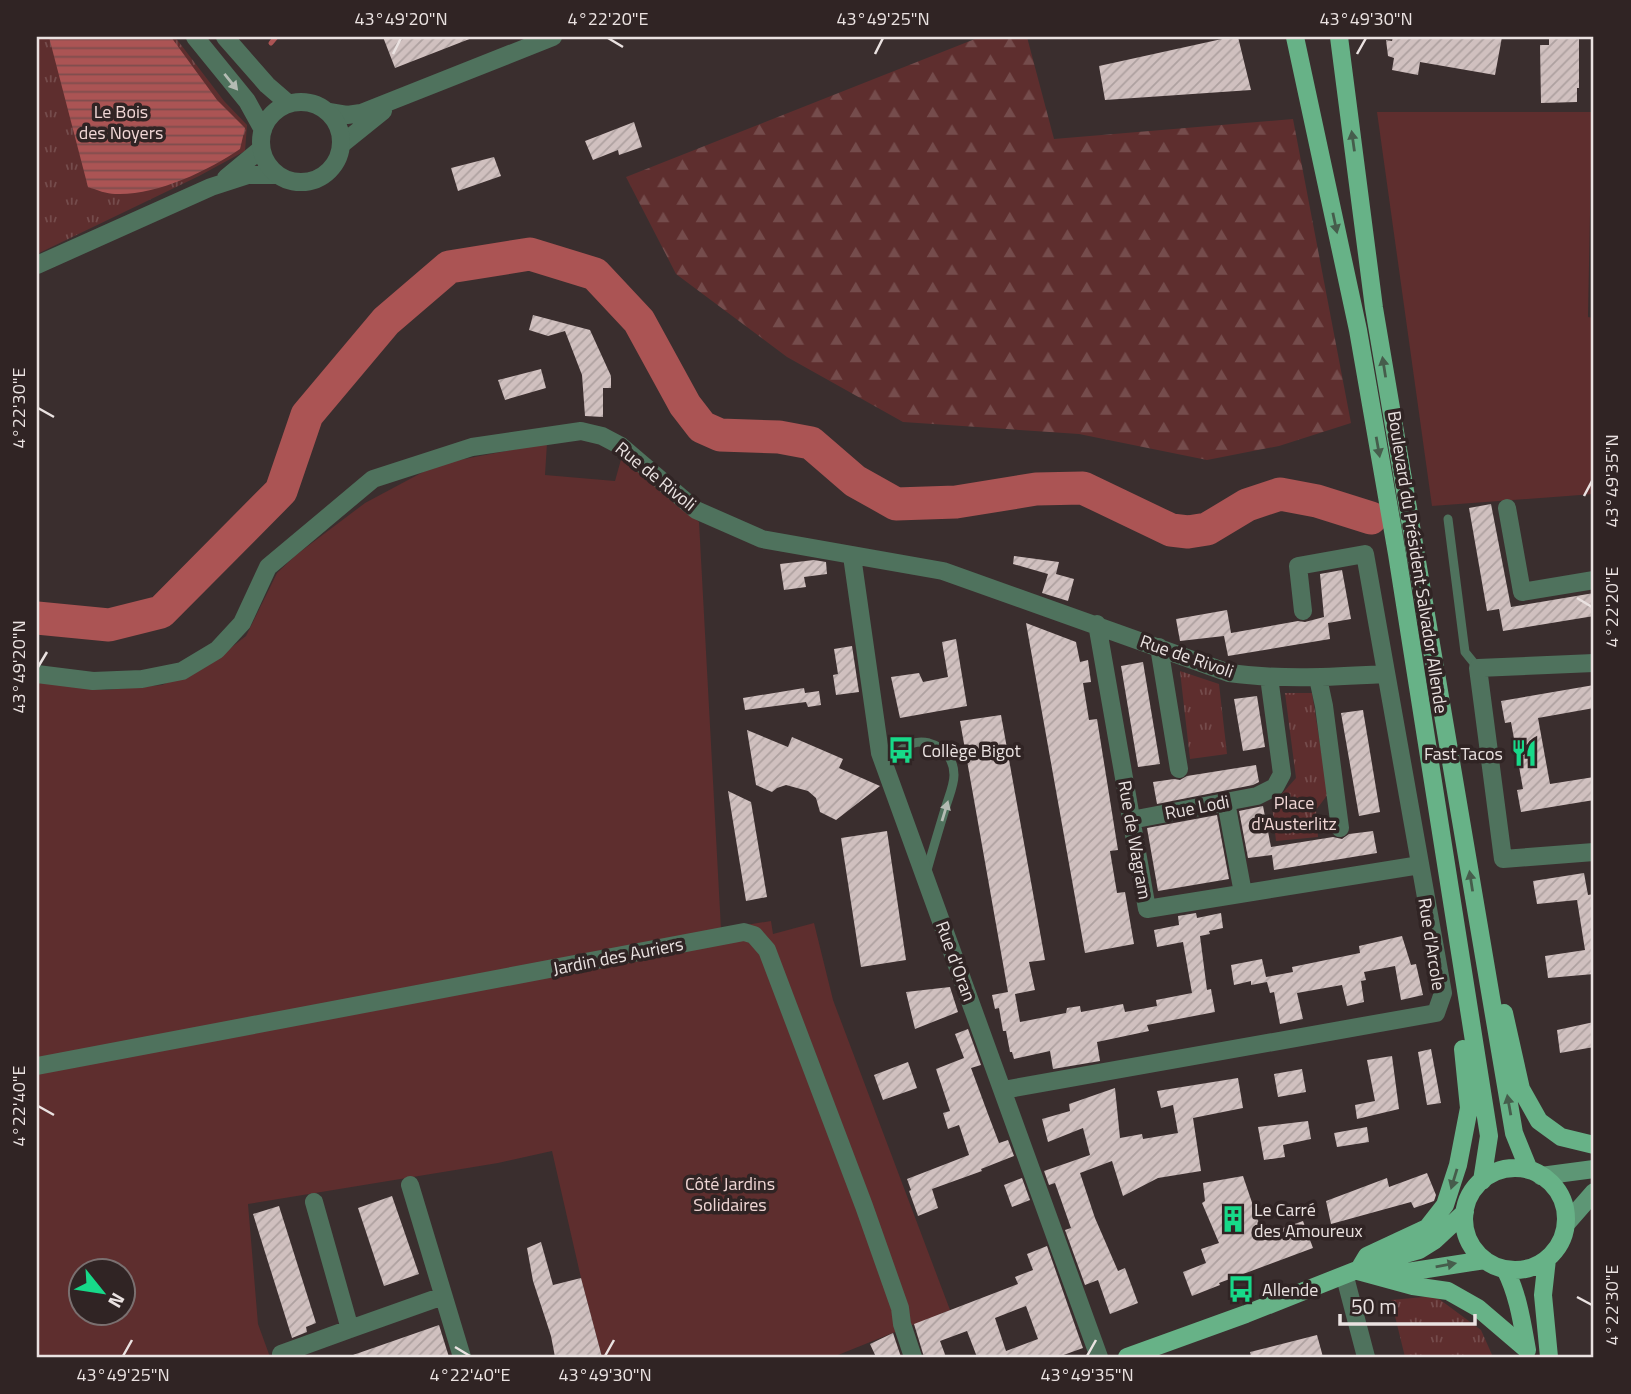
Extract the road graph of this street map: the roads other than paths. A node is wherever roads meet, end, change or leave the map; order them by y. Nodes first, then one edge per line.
1 (195, 37) edge
2 (225, 37) edge
3 (1295, 37) edge
4 (1339, 37) edge
5 (544, 39) edge
6 (412, 93) junction
7 (289, 104) junction
8 (329, 112) junction
9 (263, 130) junction
10 (342, 144) junction
11 (261, 149) junction
12 (276, 174) junction
13 (211, 187) junction
14 (37, 265) edge
15 (1507, 508) dead end
16 (1448, 519) dead end
17 (1397, 554) junction
18 (852, 556) junction
19 (1594, 580) edge
20 (1303, 611) dead end
21 (1097, 624) junction
22 (1159, 647) junction
23 (1594, 663) edge
24 (1478, 668) junction
25 (37, 674) edge
26 (1386, 674) junction
27 (1269, 677) junction
28 (1318, 678) junction
29 (885, 768) junction
30 (1180, 769) dead end
31 (1226, 802) junction
32 (1131, 820) junction
33 (1340, 828) dead end
34 (1594, 852) edge
35 (1420, 865) junction
36 (925, 876) junction
37 (1242, 893) junction
38 (1488, 986) junction
39 (37, 1066) edge
40 (1003, 1090) junction
41 (1594, 1144) edge
42 (1594, 1169) edge
43 (1535, 1173) junction
44 (1482, 1181) junction
45 (410, 1185) dead end
46 (1594, 1192) edge
47 (314, 1202) dead end
48 (1465, 1212) junction
49 (1566, 1224) junction
50 (1547, 1259) junction
51 (1485, 1260) junction
52 (1505, 1269) junction
53 (1351, 1274) junction
54 (443, 1296) junction
55 (350, 1329) junction
56 (1166, 1351) edge
57 (1527, 1353) edge
58 (281, 1354) dead end
59 (462, 1357) edge
60 (914, 1357) edge
61 (1099, 1357) edge
62 (1127, 1357) edge
63 (1366, 1357) edge
64 (1549, 1357) edge

1 -> 9 street
2 - 7 street
3 -> 17 main road, Boulevard du Président Salvador Allende
38 -> 4 main road, Boulevard du Président Salvador Allende
5 - 6 street
6 - 8 street
6 - 10 street
7 - 8 street
7 - 9 street
8 - 10 street
9 - 11 street
10 - 12 street
11 - 12 street
11 - 13 street
12 - 13 street
13 - 14 street
15 - 19 street
16 - 24 lane
17 - 44 main road, Boulevard du Président Salvador Allende
17 -> 53 main road
18 - 21 street, Rue de Rivoli
18 - 25 street, Rue de Rivoli
18 - 29 street, Rue d'Oran
20 - 26 street, Rue d'Arcole
21 - 22 street, Rue de Rivoli
21 - 32 street, Rue de Wagram
22 - 27 street, Rue de Rivoli
22 - 30 street
23 - 24 street
24 - 34 street
26 - 28 street, Rue de Rivoli
26 - 35 street, Rue d'Arcole
27 - 28 street, Rue de Rivoli
27 - 31 street, Rue Lodi
28 - 33 street
29 - 36 street, Rue d'Oran
36 -> 29 lane
31 - 32 street, Rue Lodi
31 - 37 street
32 - 37 street, Rue de Wagram
35 - 37 street, Rue de Wagram
35 - 40 street, Rue d'Arcole
36 - 40 street, Rue d'Oran
38 - 41 main road
43 -> 38 main road, Boulevard du Président Salvador Allende
39 - 60 street, Jardin des Auriers
40 - 61 street, Rue d'Oran
42 - 43 main road
43 - 44 main road
43 - 49 main road, Boulevard du Président Salvador Allende
44 - 48 main road, Boulevard du Président Salvador Allende
45 - 54 street
46 - 49 main road
47 - 55 street
48 - 51 main road
48 - 53 main road, Boulevard du Président Salvador Allende
49 - 50 main road
50 - 52 main road
50 - 64 main road
51 - 52 main road
53 -> 51 main road
52 - 57 main road
53 - 56 main road, Boulevard du Président Salvador Allende
53 - 57 main road
53 - 63 street
54 - 55 street
54 - 59 street
55 - 58 street
56 - 62 main road, Boulevard du Président Salvador Allende

